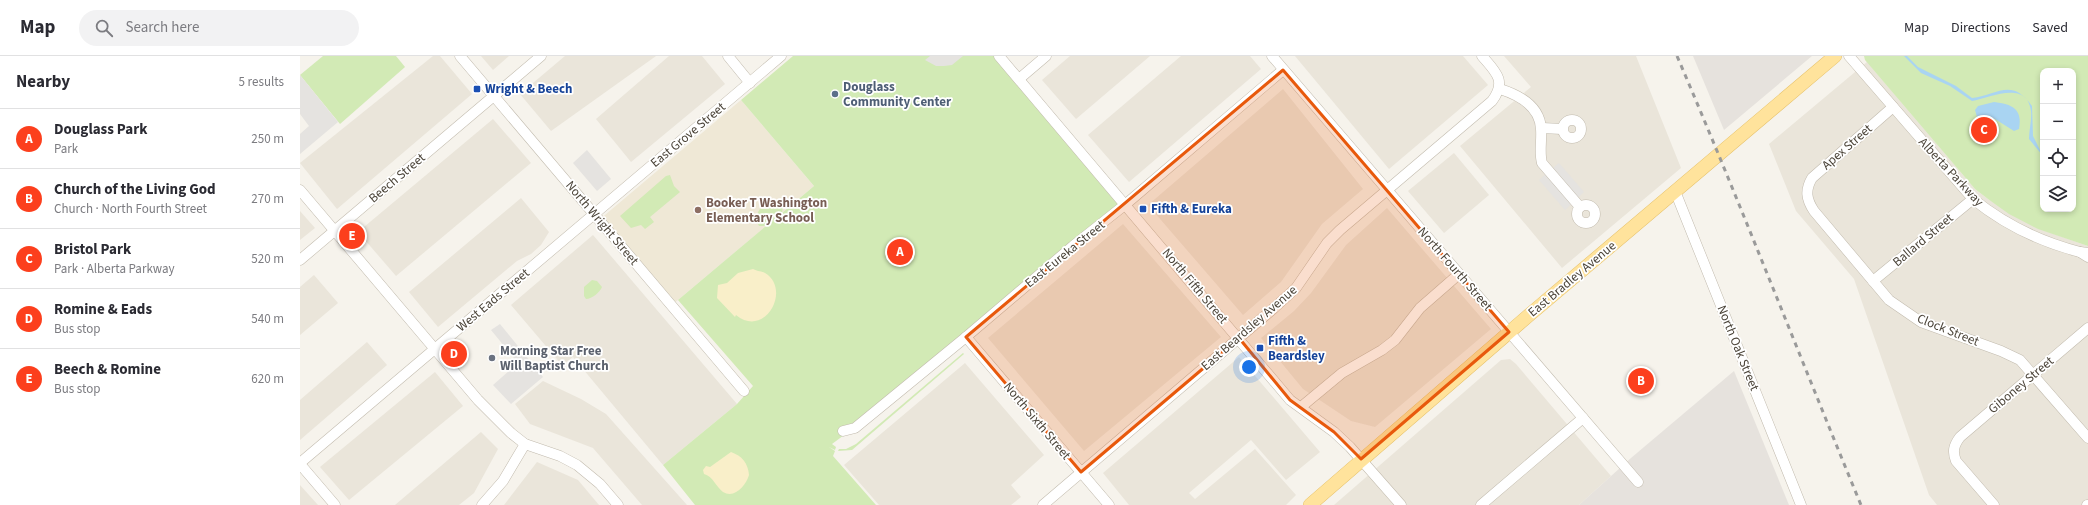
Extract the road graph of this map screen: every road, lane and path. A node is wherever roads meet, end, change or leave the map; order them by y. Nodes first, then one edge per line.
1 (460, 56) edge
2 (541, 56) edge
3 (728, 56) edge
4 (781, 56) edge
5 (999, 56) edge
6 (1046, 56) edge
7 (1272, 56) edge
8 (1482, 56) edge
9 (1835, 56) edge
10 (1849, 56) edge
11 (1283, 70) junction
12 (1019, 80) junction
13 (750, 83) junction
14 (1500, 89) junction
15 (494, 96) junction
16 (1893, 107) junction
17 (1542, 128) junction
18 (1562, 129) dead end
19 (300, 190) edge
20 (1387, 190) junction
21 (1806, 190) joint
22 (1675, 191) junction
23 (1972, 199) junction
24 (1126, 204) junction
25 (1580, 207) dead end
26 (595, 215) junction
27 (335, 231) junction
28 (2085, 254) edge
29 (300, 260) edge
30 (1459, 274) junction
31 (1873, 281) junction
32 (2088, 328) edge
33 (1509, 332) junction
34 (966, 337) junction
35 (1239, 338) junction
36 (435, 349) junction
37 (2034, 374) junction
38 (744, 391) dead end
39 (1301, 407) junction
40 (1583, 418) junction
41 (843, 431) dead end
42 (2088, 438) edge
43 (525, 444) junction
44 (1361, 459) junction
45 (300, 464) edge
46 (1081, 472) junction
47 (1638, 482) dead end
48 (335, 505) edge
49 (482, 505) edge
50 (618, 505) edge
51 (1043, 505) edge
52 (1109, 505) edge
53 (1310, 505) edge
54 (1401, 505) edge
55 (1481, 505) edge
56 (1801, 505) edge
57 (1994, 505) edge

1 - 15 street, North Wright Street
2 - 15 street, Beech Street
3 - 13 street
4 - 13 street, East Grove Street
5 - 12 street, North Fifth Street
6 - 12 street
7 - 11 street, North Fourth Street
8 - 14 street
9 - 22 main road, East Bradley Avenue
10 - 16 street, Alberta Parkway
11 - 20 street, North Fourth Street
11 - 24 street, East Eureka Street
12 - 24 street, North Fifth Street
13 - 26 street, East Grove Street
14 - 17 street
14 - 20 street, East Beardsley Avenue
15 - 26 street, North Wright Street
15 - 27 street, Beech Street
16 - 21 street, Apex Street
16 - 23 street, Alberta Parkway
17 - 18 street
17 - 25 street
19 - 27 street
20 - 30 street, North Fourth Street
20 - 35 street, East Beardsley Avenue
21 - 31 street, Clock Street
22 - 33 main road, East Bradley Avenue
22 - 56 street, North Oak Street
23 - 28 street, Alberta Parkway
23 - 31 street, Ballard Street
24 - 34 street, East Eureka Street
24 - 35 street, North Fifth Street
26 - 36 street, West Eads Street
26 - 38 street, North Wright Street
27 - 29 street, Beech Street
27 - 36 street
30 - 33 street, North Fourth Street
30 - 39 street
31 - 37 street, Clock Street
32 - 37 street, Giboney Street
33 - 40 street, North Fourth Street
33 - 44 main road, East Bradley Avenue
34 - 41 street, East Eureka Street
34 - 46 street, North Sixth Street
35 - 39 street, North Fifth Street
35 - 46 street, East Beardsley Avenue
36 - 43 street
36 - 45 street, West Eads Street
37 - 42 street, Clock Street
37 - 57 street, Giboney Street
39 - 44 street, North Fifth Street
40 - 47 street, North Fourth Street
40 - 55 street
43 - 49 street
43 - 50 street
44 - 53 main road, East Bradley Avenue
44 - 54 street, North Fifth Street
45 - 48 street
46 - 51 street, East Beardsley Avenue
46 - 52 street, North Sixth Street

